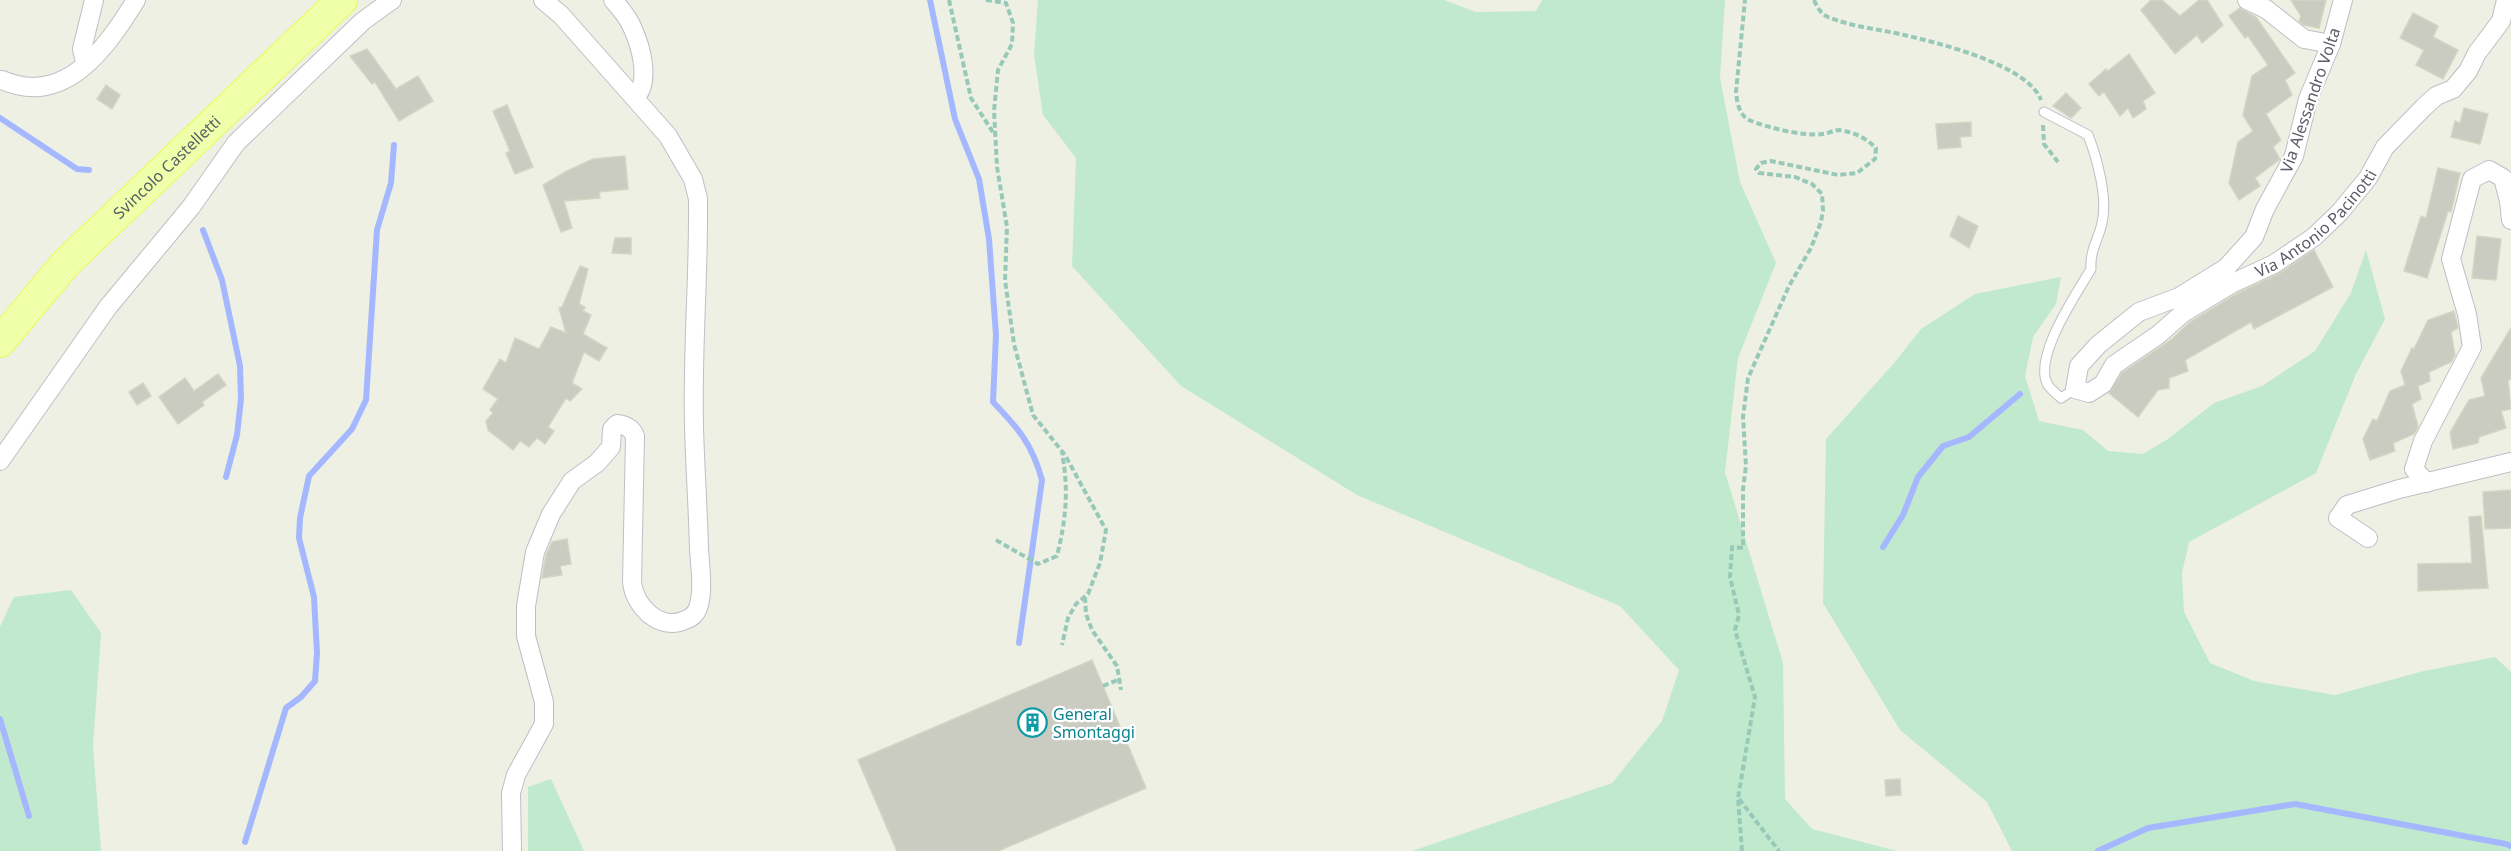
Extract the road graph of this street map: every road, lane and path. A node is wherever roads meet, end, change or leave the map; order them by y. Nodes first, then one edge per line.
1 (94, 0) edge
2 (136, 0) edge
3 (342, 0) edge
4 (392, 0) edge
5 (543, 0) edge
6 (613, 0) edge
7 (949, 0) edge
8 (986, 0) edge
9 (1745, 0) edge
10 (1814, 0) edge
11 (2247, 0) edge
12 (2343, 0) edge
13 (2506, 0) edge
14 (2331, 44) junction
15 (89, 62) junction
16 (2, 80) dead end
17 (635, 98) junction
18 (2044, 112) junction
19 (995, 135) junction
20 (2058, 162) dead end
21 (2511, 220) edge
22 (0, 342) edge
23 (2074, 389) junction
24 (1062, 452) junction
25 (0, 461) edge
26 (2511, 462) edge
27 (2427, 483) junction
28 (2368, 538) dead end
29 (996, 540) dead end
30 (1085, 597) junction
31 (1062, 645) dead end
32 (1120, 679) junction
33 (1103, 686) dead end
34 (1121, 690) dead end
35 (1738, 798) junction
36 (512, 851) edge
37 (1743, 851) edge
38 (1779, 851) edge

1 - 15 street
2 - 15 street
3 - 22 main road, Svincolo Castelletti
4 - 25 street
5 - 17 street
6 - 17 street
7 - 19 path
8 - 19 path
9 - 35 path
10 - 18 path
11 - 14 street
12 - 14 street, Via Alessandro Volta
13 - 23 street, Via Antonio Pacinotti
14 - 23 street, Via Alessandro Volta
15 - 16 street
17 - 36 street
18 - 20 path
18 - 23 lane
19 - 24 path
21 - 27 street
24 - 29 path
24 - 30 path
26 - 27 street
27 - 28 street
30 - 31 path
30 - 32 path
32 - 33 path
32 - 34 path
35 - 37 path
35 - 38 path

